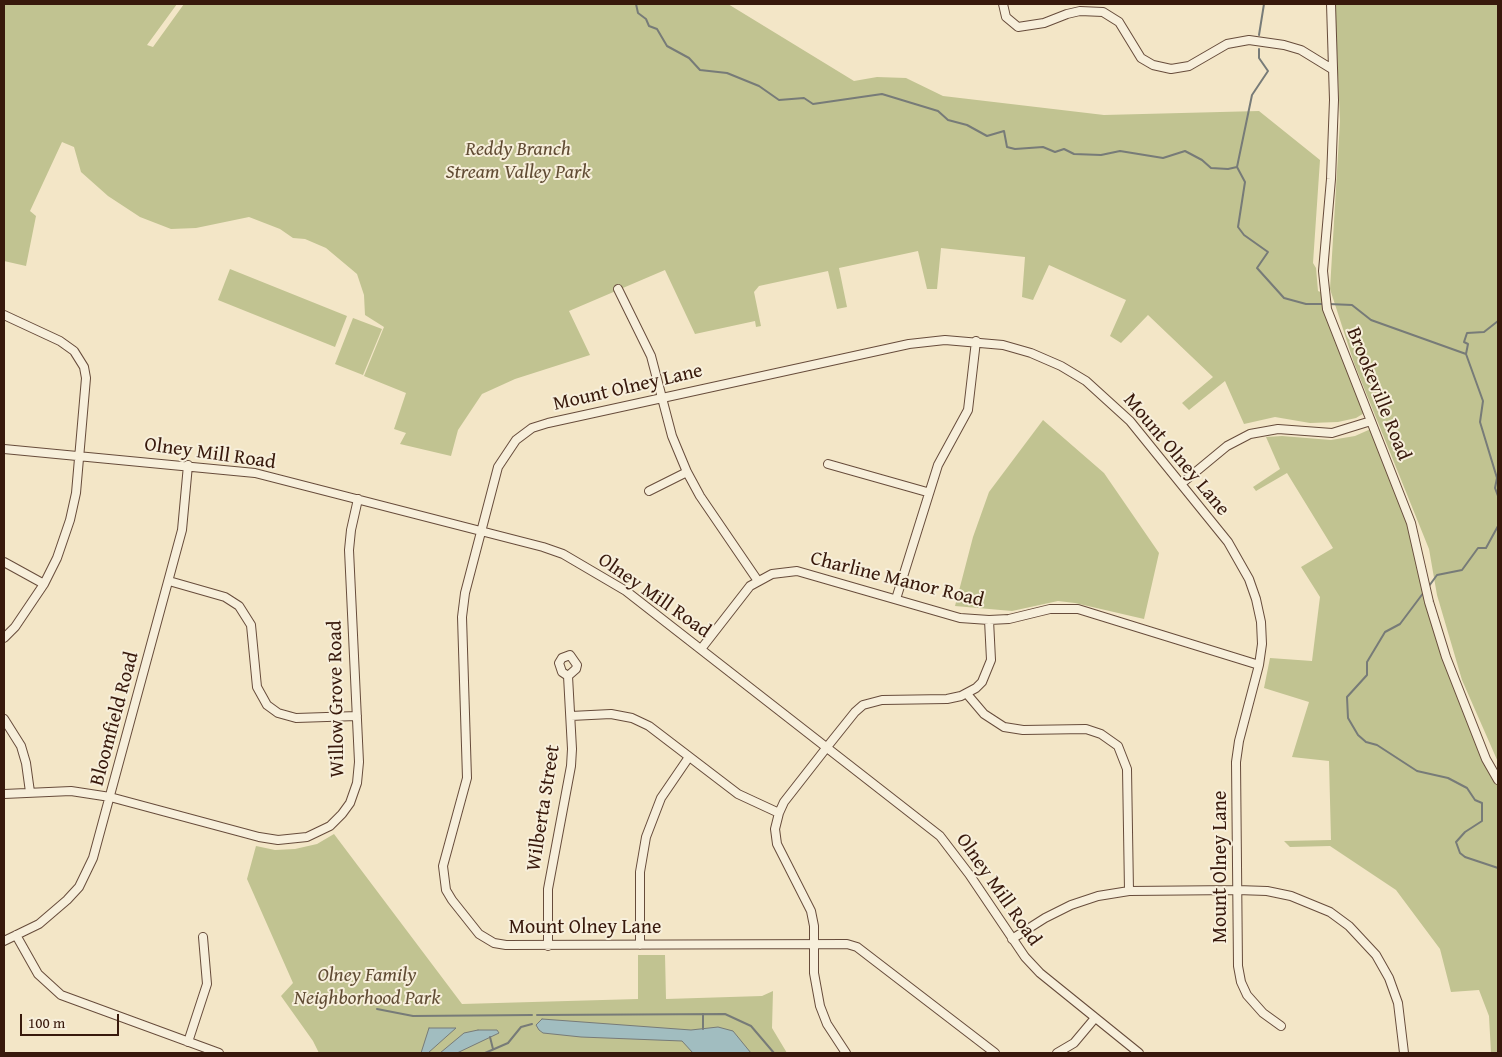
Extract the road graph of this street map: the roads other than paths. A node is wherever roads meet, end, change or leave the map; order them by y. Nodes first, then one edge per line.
1 (1003, 4) edge
2 (1331, 4) edge
3 (1332, 69) junction
4 (618, 289) dead end
5 (4, 315) edge
6 (976, 341) junction
7 (662, 397) junction
8 (1371, 421) junction
9 (4, 449) edge
10 (80, 456) junction
11 (828, 464) dead end
12 (188, 465) junction
13 (688, 472) junction
14 (1181, 484) junction
15 (649, 491) dead end
16 (927, 492) junction
17 (358, 500) junction
18 (481, 531) junction
19 (4, 562) edge
20 (170, 581) junction
21 (758, 581) junction
22 (44, 584) junction
23 (896, 599) junction
24 (989, 620) junction
25 (4, 638) edge
26 (700, 648) junction
27 (1260, 665) junction
28 (568, 676) dead end
29 (967, 694) junction
30 (357, 716) junction
31 (570, 716) junction
32 (4, 718) edge
33 (827, 747) junction
34 (689, 757) junction
35 (1498, 780) edge
36 (30, 792) junction
37 (4, 794) edge
38 (110, 797) junction
39 (779, 813) junction
40 (1237, 890) junction
41 (1128, 891) junction
42 (16, 935) junction
43 (203, 937) dead end
44 (1012, 939) junction
45 (4, 941) edge
46 (814, 944) junction
47 (640, 945) junction
48 (548, 946) junction
49 (1096, 1018) junction
50 (1281, 1026) dead end
51 (188, 1042) junction
52 (219, 1053) edge
53 (846, 1053) edge
54 (995, 1053) edge
55 (1057, 1053) edge
56 (1140, 1053) edge
57 (1404, 1053) edge

1 - 3 street
2 - 3 street, Brookeville Road
3 - 8 street, Brookeville Road
4 - 7 street
5 - 10 street
6 - 7 street, Mount Olney Lane
6 - 14 street, Mount Olney Lane
6 - 16 street
7 - 13 street
7 - 18 street, Mount Olney Lane
8 - 14 street
8 - 35 street, Brookeville Road
9 - 10 street, Olney Mill Road
10 - 12 street, Olney Mill Road
10 - 22 street
11 - 16 street
12 - 17 street, Olney Mill Road
12 - 20 street, Bloomfield Road
13 - 15 street
13 - 21 street
14 - 27 street, Mount Olney Lane
16 - 23 street
17 - 18 street, Olney Mill Road
17 - 30 street, Willow Grove Road
18 - 26 street, Olney Mill Road
18 - 48 street, Mount Olney Lane
19 - 22 street
20 - 30 street
20 - 38 street, Bloomfield Road
21 - 23 street, Charline Manor Road
21 - 26 street, Charline Manor Road
22 - 25 street
23 - 24 street, Charline Manor Road
24 - 27 street, Charline Manor Road
24 - 29 street
26 - 33 street, Olney Mill Road
27 - 40 street, Mount Olney Lane
28 - 31 street, Wilberta Street
29 - 33 street
29 - 41 street
30 - 38 street, Willow Grove Road
31 - 34 street
31 - 48 street, Wilberta Street
32 - 36 street
33 - 39 street
33 - 44 street, Olney Mill Road
34 - 39 street
34 - 47 street
36 - 37 street, Willow Grove Road
36 - 38 street, Willow Grove Road
38 - 42 street, Bloomfield Road
39 - 46 street
40 - 41 street
40 - 50 street, Mount Olney Lane
40 - 57 street
41 - 44 street
42 - 45 street, Bloomfield Road
42 - 51 street
43 - 51 street
44 - 49 street, Olney Mill Road
46 - 47 street, Mount Olney Lane
46 - 53 street
46 - 54 street, Mount Olney Lane
47 - 48 street, Mount Olney Lane
49 - 55 street
49 - 56 street, Olney Mill Road
51 - 52 street

